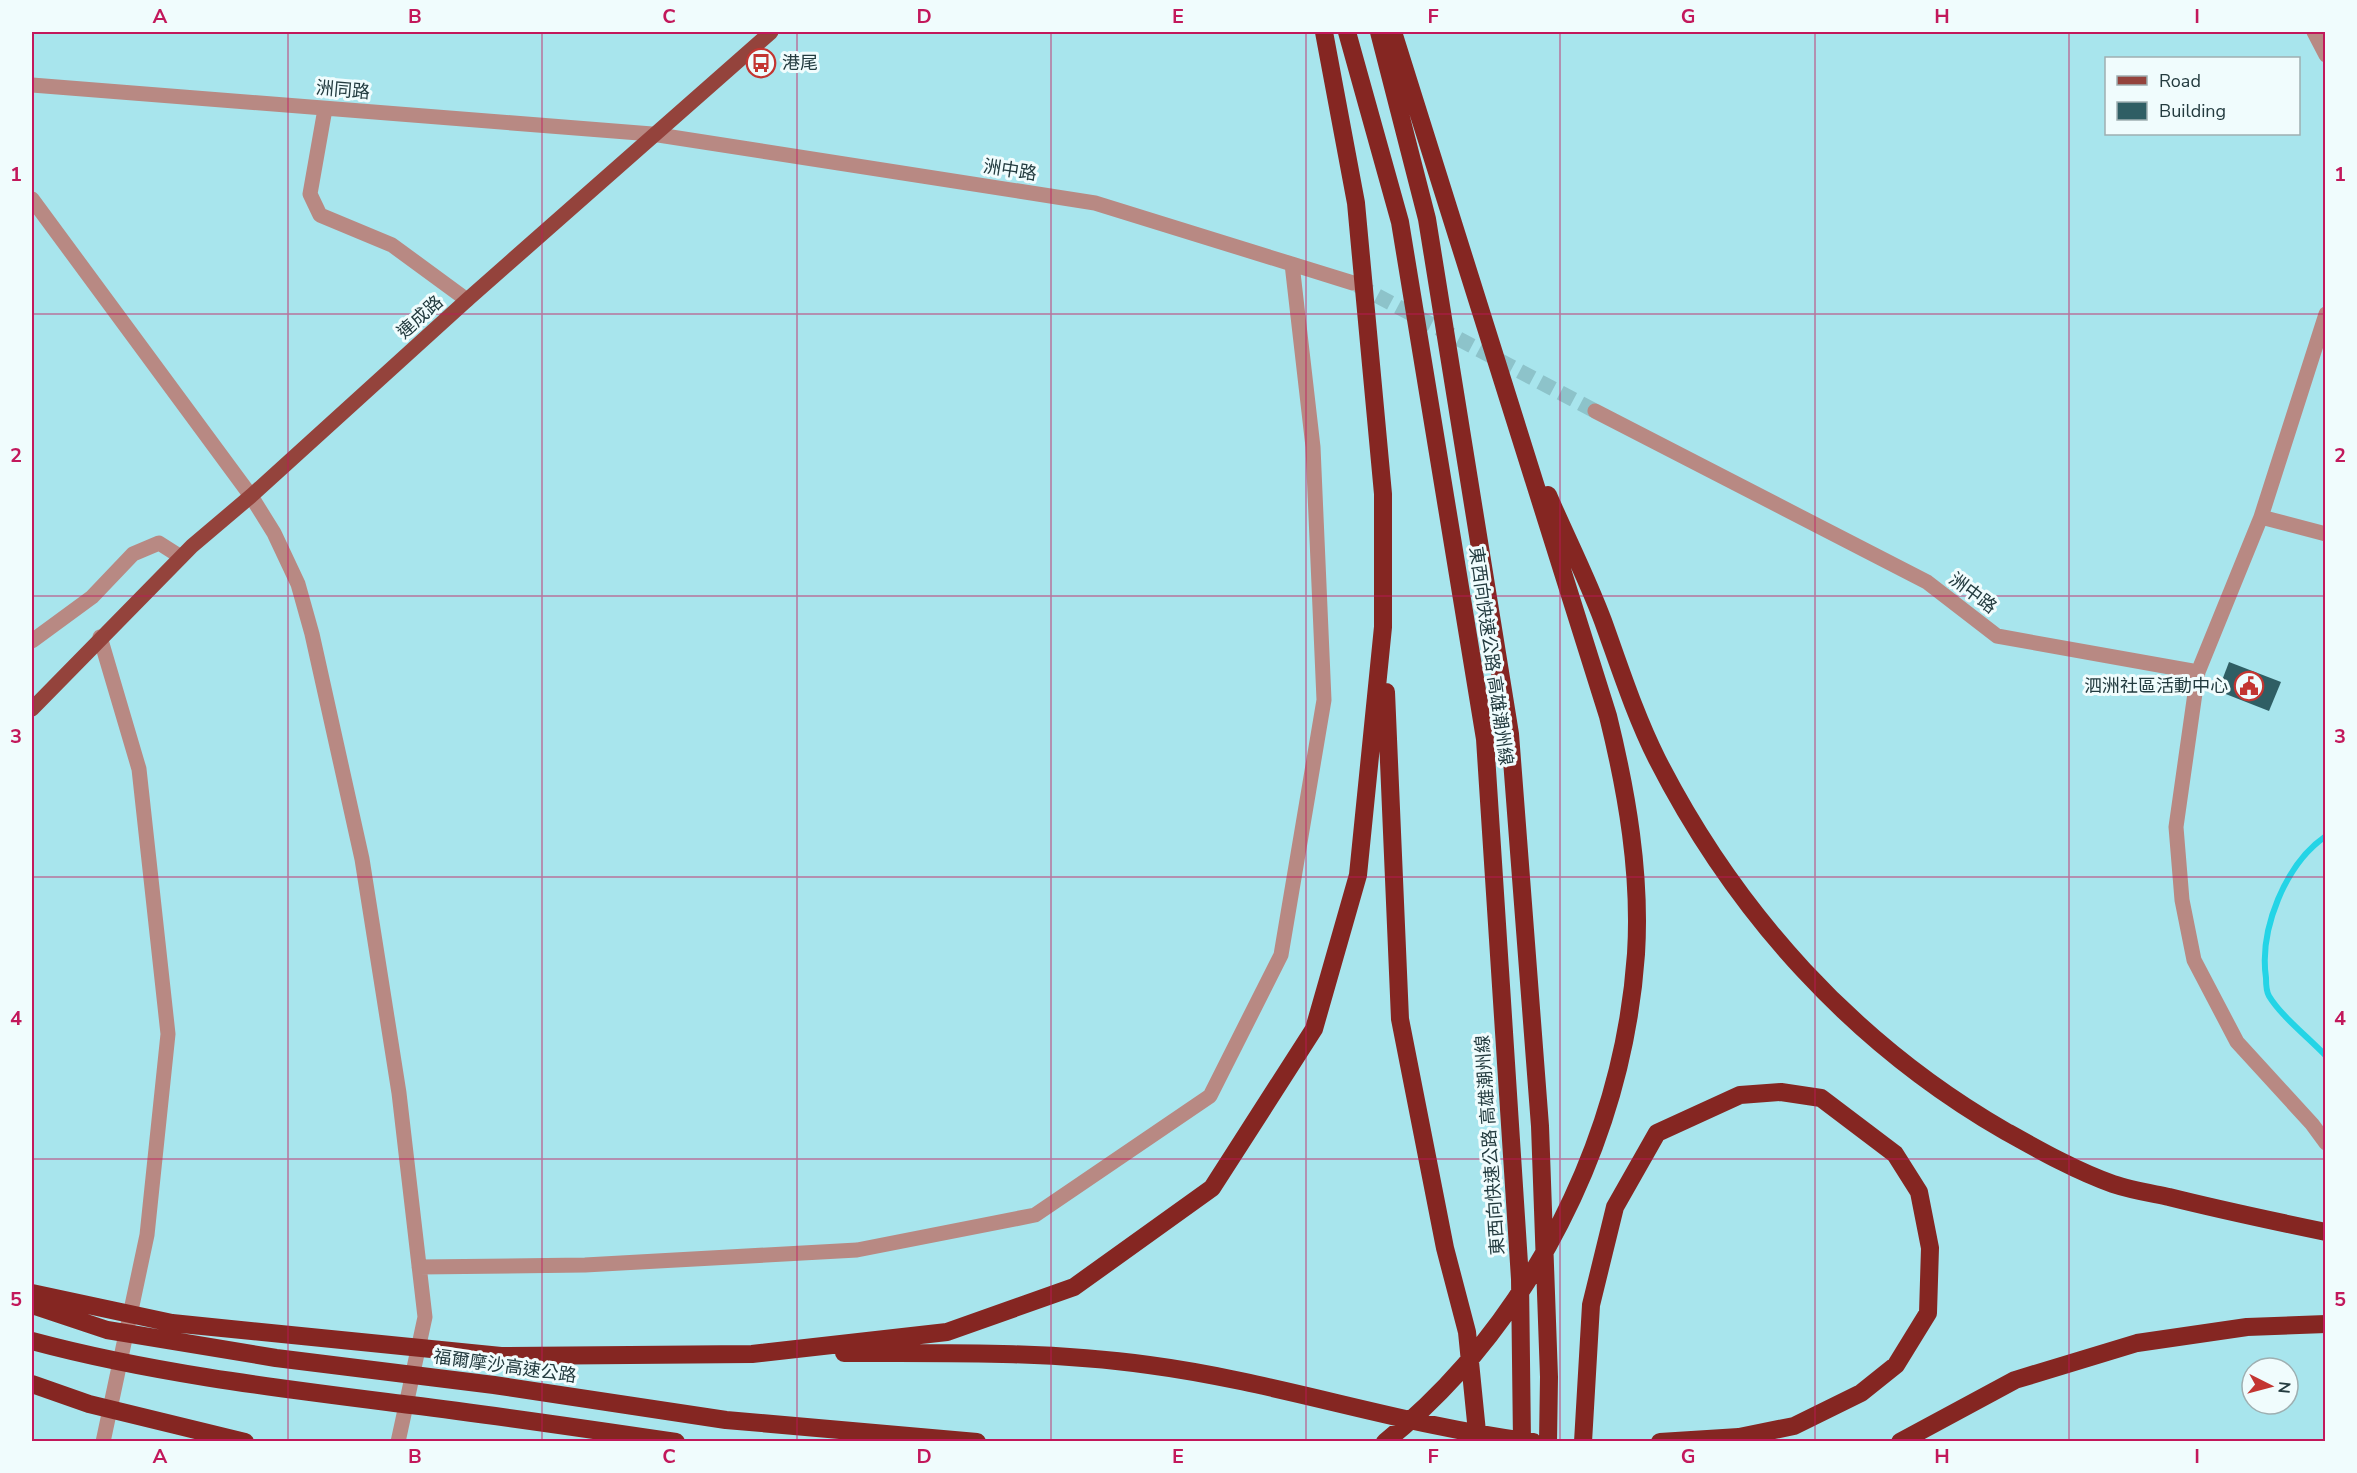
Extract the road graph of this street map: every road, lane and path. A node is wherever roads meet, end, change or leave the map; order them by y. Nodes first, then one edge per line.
1 (771, 32) edge
2 (1324, 32) edge
3 (1347, 32) edge
4 (1379, 32) edge
5 (1393, 32) edge
6 (2314, 32) edge
7 (2325, 55) edge
8 (32, 85) edge
9 (325, 109) junction
10 (652, 134) junction
11 (32, 199) edge
12 (1292, 264) junction
13 (1353, 283) tunnel mouth
14 (467, 300) junction
15 (2325, 314) edge
16 (1510, 409) junction
17 (1595, 411) tunnel mouth
18 (251, 496) junction
19 (2261, 517) junction
20 (2325, 534) edge
21 (181, 557) junction
22 (1383, 627) junction
23 (100, 637) junction
24 (32, 641) edge
25 (2198, 672) junction
26 (32, 709) edge
27 (2325, 1143) edge
28 (2325, 1232) edge
29 (419, 1267) junction
30 (32, 1293) edge
31 (32, 1305) edge
32 (2325, 1324) edge
33 (32, 1341) edge
34 (752, 1354) junction
35 (32, 1384) edge
36 (103, 1442) edge
37 (245, 1442) edge
38 (398, 1442) edge
39 (676, 1442) edge
40 (977, 1442) edge
41 (1385, 1442) edge
42 (1478, 1442) edge
43 (1522, 1442) edge
44 (1533, 1442) edge
45 (1548, 1442) edge
46 (1583, 1442) edge
47 (1660, 1442) edge
48 (1900, 1442) edge

1 - 10 main road, 連成路
2 - 22 highway
3 - 43 highway, 東西向快速公路 高雄潮州線
4 - 45 highway, 東西向快速公路 高雄潮州線
5 - 16 highway
6 - 7 street
8 - 9 street, 洲同路
9 - 10 street, 洲同路
9 - 14 street
10 - 12 street, 洲中路
10 - 14 main road, 連成路
11 - 18 street
12 - 13 street, 洲中路
12 - 29 street
14 - 18 main road, 連成路
15 - 19 street
16 - 28 highway
16 - 41 highway
17 - 25 street, 洲中路
18 - 21 main road, 連成路
18 - 29 street
19 - 20 street
19 - 25 street
21 - 23 main road, 連成路
21 - 24 street
22 - 34 highway
22 - 42 highway
23 - 26 main road, 連成路
23 - 36 street
25 - 27 street
29 - 38 street
30 - 34 highway
31 - 40 highway, 福爾摩沙高速公路
32 - 48 highway
33 - 39 highway
34 - 44 highway
35 - 37 highway
46 - 47 highway

